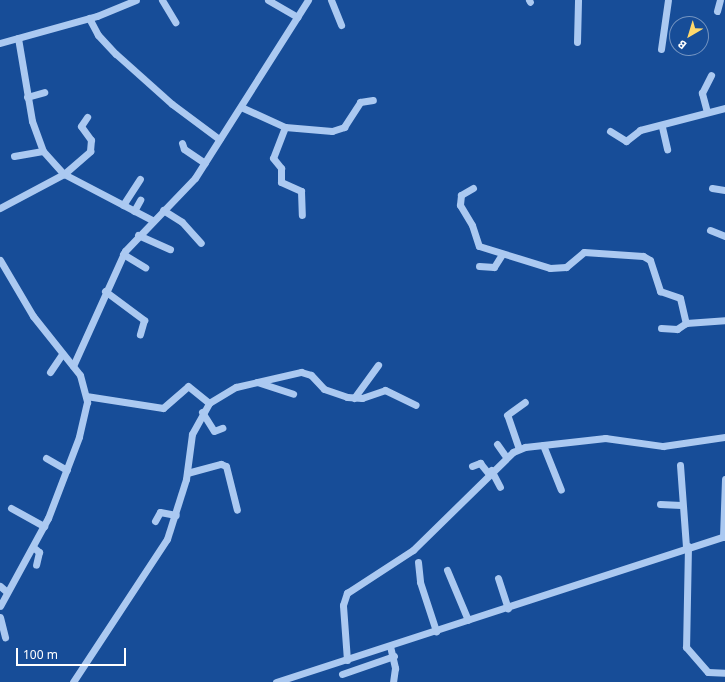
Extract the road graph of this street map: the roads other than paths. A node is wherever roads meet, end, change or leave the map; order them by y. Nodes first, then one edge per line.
1 (136, 0) edge
2 (162, 0) edge
3 (268, 0) edge
4 (308, 0) edge
5 (331, 0) edge
6 (578, 0) edge
7 (668, 0) edge
8 (720, 0) edge
9 (717, 12) dead end
10 (298, 17) junction
11 (89, 18) junction
12 (175, 22) dead end
13 (341, 25) dead end
14 (18, 38) junction
15 (1, 42) edge
16 (577, 42) dead end
17 (661, 48) dead end
18 (711, 75) dead end
19 (44, 92) dead end
20 (27, 97) junction
21 (373, 100) dead end
22 (241, 107) junction
23 (725, 108) edge
24 (707, 112) junction
25 (87, 117) dead end
26 (662, 126) junction
27 (285, 127) junction
28 (610, 131) dead end
29 (219, 139) junction
30 (182, 143) dead end
31 (667, 149) dead end
32 (43, 151) junction
33 (14, 156) dead end
34 (205, 163) junction
35 (64, 174) junction
36 (140, 178) dead end
37 (473, 188) dead end
38 (712, 188) dead end
39 (725, 190) edge
40 (140, 200) dead end
41 (123, 205) junction
42 (0, 208) edge
43 (134, 210) junction
44 (163, 210) junction
45 (302, 215) dead end
46 (152, 220) junction
47 (710, 230) dead end
48 (138, 235) junction
49 (725, 236) edge
50 (201, 243) dead end
51 (170, 249) dead end
52 (123, 254) junction
53 (502, 254) junction
54 (0, 260) edge
55 (479, 266) dead end
56 (145, 267) dead end
57 (105, 290) junction
58 (725, 320) edge
59 (686, 323) junction
60 (661, 328) dead end
61 (140, 334) dead end
62 (62, 354) junction
63 (378, 365) dead end
64 (73, 366) junction
65 (50, 372) dead end
66 (257, 382) junction
67 (293, 394) dead end
68 (86, 396) junction
69 (354, 398) junction
70 (525, 402) dead end
71 (210, 403) junction
72 (416, 405) dead end
73 (202, 412) junction
74 (222, 428) dead end
75 (725, 437) edge
76 (497, 444) dead end
77 (543, 445) junction
78 (519, 449) junction
79 (506, 457) junction
80 (46, 458) dead end
81 (680, 465) dead end
82 (472, 466) dead end
83 (67, 470) junction
84 (490, 472) junction
85 (187, 473) junction
86 (725, 479) edge
87 (500, 487) dead end
88 (561, 490) dead end
89 (660, 504) dead end
90 (681, 505) junction
91 (11, 508) dead end
92 (237, 510) dead end
93 (176, 515) junction
94 (155, 521) dead end
95 (44, 526) junction
96 (724, 536) edge
97 (687, 546) junction
98 (33, 547) junction
99 (418, 562) dead end
100 (36, 565) dead end
101 (446, 570) dead end
102 (498, 578) dead end
103 (0, 586) edge
104 (7, 592) junction
105 (0, 606) edge
106 (508, 608) junction
107 (0, 617) edge
108 (468, 620) junction
109 (436, 631) junction
110 (5, 637) dead end
111 (390, 646) junction
112 (394, 656) junction
113 (347, 660) junction
114 (342, 674) dead end
115 (725, 674) edge
116 (73, 682) edge
117 (276, 682) edge
118 (393, 682) edge

1 - 11 street
2 - 12 street
3 - 10 street
4 - 10 street
5 - 13 street
6 - 16 street
7 - 17 street
8 - 9 street
10 - 22 street
11 - 14 street
11 - 29 street
14 - 15 street
14 - 20 street
18 - 24 street
19 - 20 street
20 - 32 street
21 - 27 street
22 - 27 street
22 - 29 street
23 - 24 street
24 - 26 street
25 - 35 street
26 - 28 street
26 - 31 street
27 - 45 street
29 - 34 street
30 - 34 street
32 - 33 street
32 - 35 street
34 - 44 street
35 - 41 street
35 - 42 street
36 - 41 street
37 - 53 street
38 - 39 street
40 - 43 street
41 - 43 street
43 - 46 street
44 - 46 street
44 - 50 street
46 - 48 street
47 - 49 street
48 - 51 street
48 - 52 street
52 - 56 street
52 - 57 street
53 - 55 street
53 - 59 street
54 - 62 street
57 - 61 street
57 - 64 street
58 - 59 street
59 - 60 street
62 - 64 street
62 - 65 street
63 - 69 street
64 - 68 street
66 - 67 street
66 - 69 street
66 - 71 street
68 - 71 street
68 - 83 street
69 - 72 street
70 - 78 street
71 - 73 street
73 - 74 street
73 - 85 street
75 - 77 street
76 - 79 street
77 - 78 street
77 - 88 street
78 - 79 street
79 - 84 street
80 - 83 street
81 - 90 street
82 - 84 street
83 - 95 street
84 - 87 street
84 - 113 street
85 - 92 street
85 - 93 street
86 - 96 street
89 - 90 street
90 - 97 street
91 - 95 street
93 - 94 street
93 - 116 street
95 - 98 street
96 - 97 street
97 - 106 street
97 - 115 street
98 - 100 street
98 - 104 street
99 - 109 street
101 - 108 street
102 - 106 street
103 - 104 street
104 - 105 street
106 - 108 street
107 - 110 street
108 - 109 street
109 - 111 street
111 - 112 street
111 - 113 street
112 - 114 street
112 - 118 street
113 - 117 street

